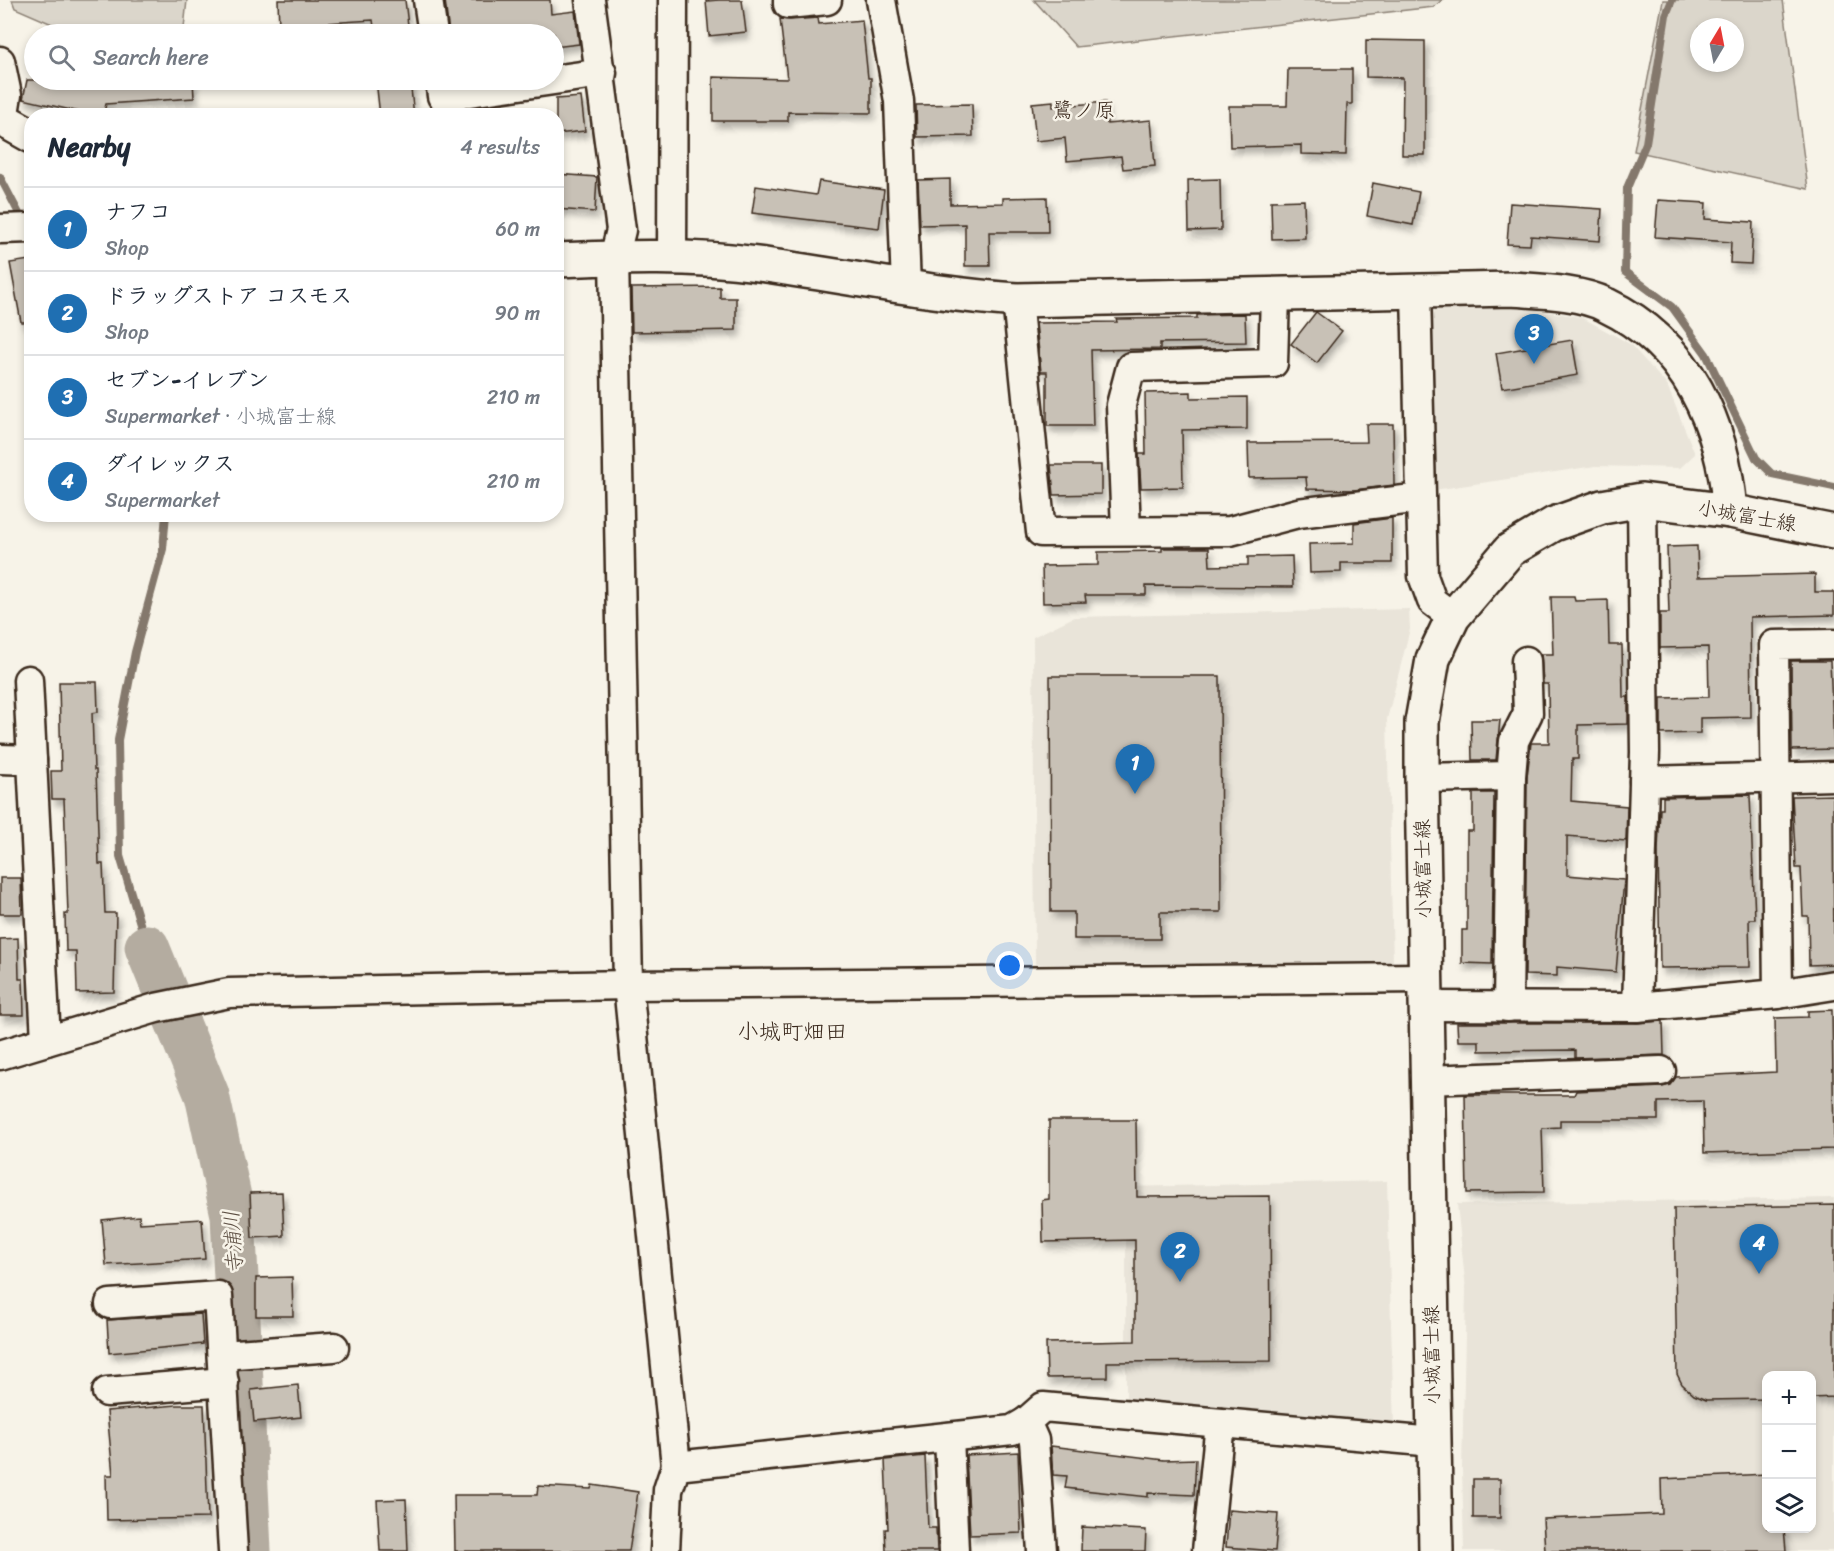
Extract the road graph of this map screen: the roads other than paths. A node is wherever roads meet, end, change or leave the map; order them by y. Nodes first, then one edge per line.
1 (428, 0) edge
2 (590, 0) edge
3 (674, 0) edge
4 (788, 0) edge
5 (827, 0) edge
6 (881, 0) edge
7 (432, 24) edge
8 (0, 61) edge
9 (602, 73) junction
10 (564, 78) edge
11 (441, 90) edge
12 (484, 90) edge
13 (2, 119) edge
14 (24, 131) edge
15 (614, 258) junction
16 (672, 259) junction
17 (564, 260) edge
18 (906, 287) junction
19 (1416, 292) junction
20 (1275, 295) junction
21 (1017, 300) junction
22 (1421, 498) junction
23 (1642, 500) junction
24 (1730, 511) junction
25 (1126, 531) junction
26 (1834, 532) edge
27 (1453, 617) junction
28 (1834, 644) edge
29 (1526, 661) dead end
30 (28, 680) dead end
31 (0, 759) edge
32 (32, 760) junction
33 (1510, 776) junction
34 (1834, 776) edge
35 (1422, 778) junction
36 (1776, 778) junction
37 (1644, 781) junction
38 (628, 985) junction
39 (1834, 985) edge
40 (1424, 992) junction
41 (1778, 994) junction
42 (1508, 1007) junction
43 (1637, 1007) junction
44 (46, 1041) junction
45 (0, 1055) edge
46 (1661, 1071) dead end
47 (1426, 1080) junction
48 (110, 1304) dead end
49 (334, 1347) dead end
50 (223, 1368) junction
51 (107, 1392) dead end
52 (1026, 1422) junction
53 (1220, 1423) junction
54 (949, 1437) junction
55 (1434, 1442) junction
56 (676, 1466) junction
57 (233, 1551) edge
58 (665, 1551) edge
59 (954, 1551) edge
60 (1042, 1551) edge
61 (1206, 1551) edge
62 (1437, 1551) edge

1 - 7 street
2 - 9 street
3 - 16 street
4 - 5 street
6 - 18 street
8 - 13 street
9 - 10 street
9 - 15 street
11 - 12 street
13 - 14 street
15 - 16 street
15 - 17 street
15 - 38 street
16 - 18 street
18 - 21 street
19 - 20 street
19 - 22 street
19 - 24 street
20 - 21 street
20 - 25 street
21 - 25 street
22 - 25 street
22 - 27 street
23 - 24 street, 小城富士線
23 - 27 street, 小城富士線
23 - 37 street
24 - 26 street, 小城富士線
27 - 35 street, 小城富士線
28 - 36 street
29 - 33 street
30 - 32 street
31 - 32 street
32 - 44 street
33 - 35 street
33 - 42 street
34 - 36 street
35 - 40 street, 小城富士線
36 - 37 street
36 - 41 street
37 - 43 street
38 - 40 street
38 - 44 street
38 - 56 street
39 - 41 street
40 - 42 street
40 - 47 street, 小城富士線
41 - 43 street
42 - 43 street
44 - 45 street
46 - 47 street
47 - 55 street, 小城富士線
48 - 50 street
49 - 50 street
50 - 51 street
50 - 57 street
52 - 53 street
52 - 54 street
52 - 60 street
53 - 55 street
53 - 61 street
54 - 56 street
54 - 59 street
55 - 62 street, 小城富士線
56 - 58 street

